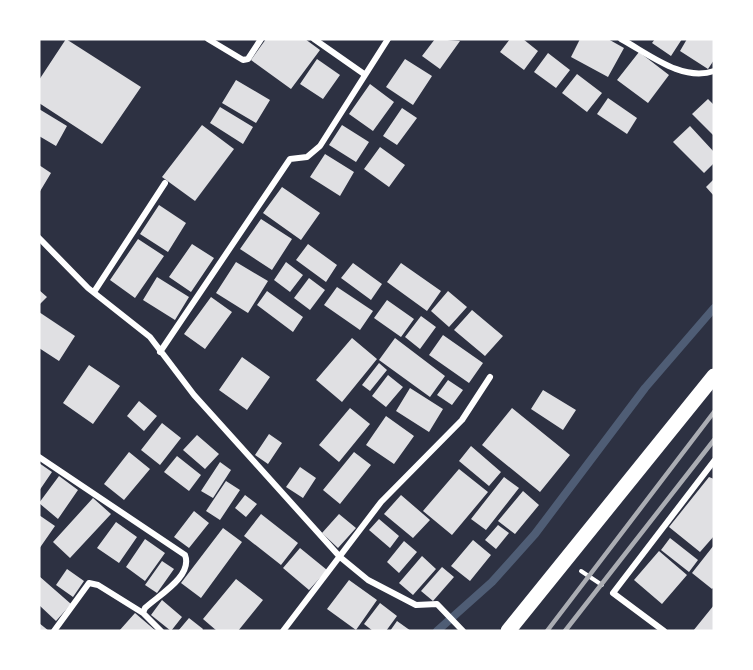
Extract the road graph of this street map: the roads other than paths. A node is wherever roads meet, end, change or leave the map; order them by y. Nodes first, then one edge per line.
1 (208, 39) edge
2 (261, 39) edge
3 (314, 39) edge
4 (388, 39) edge
5 (621, 39) edge
6 (714, 71) edge
7 (364, 74) junction
8 (165, 183) dead end
9 (39, 238) edge
10 (94, 292) junction
11 (160, 352) junction
12 (714, 376) edge
13 (490, 377) dead end
14 (39, 457) edge
15 (714, 461) edge
16 (340, 557) junction
17 (143, 613) junction
18 (54, 631) edge
19 (162, 631) edge
20 (283, 631) edge
21 (463, 631) edge
22 (508, 631) edge
23 (664, 631) edge

1 - 2 street
3 - 7 street
4 - 7 street
5 - 6 street
7 - 11 street
8 - 10 street
9 - 10 street
10 - 11 street
11 - 16 street
12 - 22 main road
13 - 16 street
14 - 17 street
15 - 23 street
16 - 20 street
16 - 21 street
17 - 18 street
17 - 19 street

